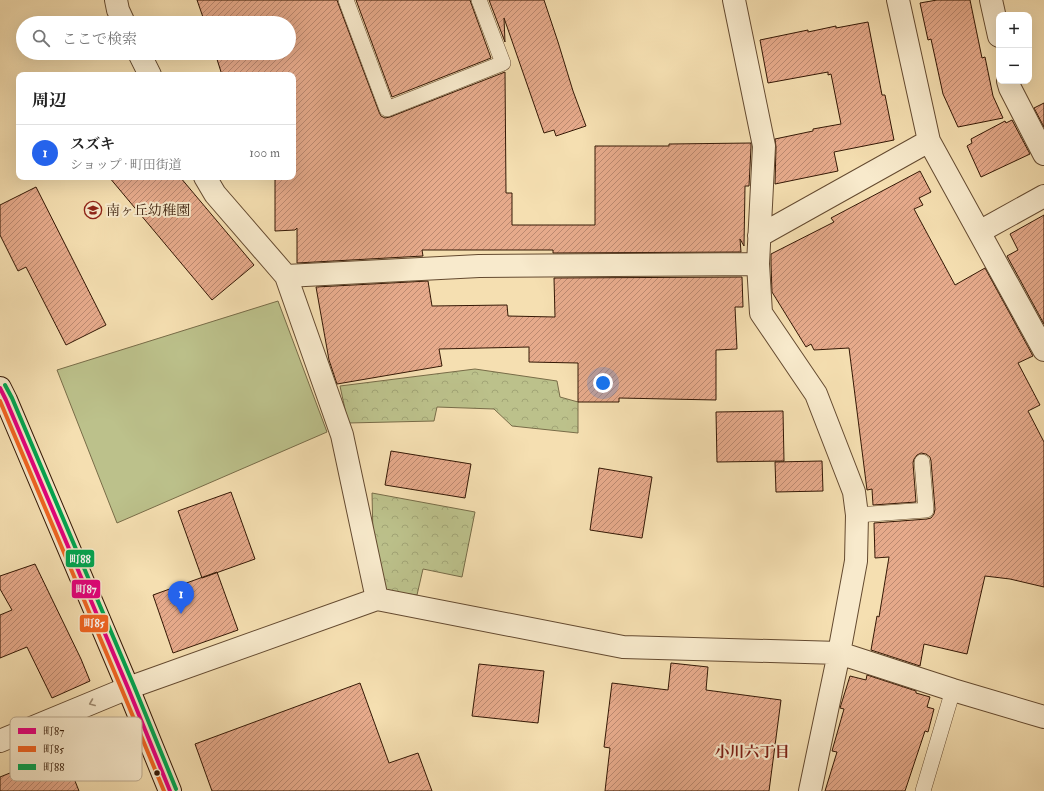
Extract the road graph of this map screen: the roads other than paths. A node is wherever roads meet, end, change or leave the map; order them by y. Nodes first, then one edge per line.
1 (116, 0) edge
2 (346, 0) edge
3 (479, 0) edge
4 (734, 0) edge
5 (898, 0) edge
6 (991, 0) edge
7 (121, 16) edge
8 (996, 22) edge
9 (142, 60) edge
10 (148, 72) edge
11 (1009, 84) edge
12 (929, 141) junction
13 (1044, 154) edge
14 (207, 180) edge
15 (1044, 196) edge
16 (979, 232) junction
17 (759, 236) junction
18 (758, 264) junction
19 (286, 276) junction
20 (1044, 350) edge
21 (0, 388) edge
22 (922, 462) dead end
23 (857, 515) junction
24 (377, 599) junction
25 (839, 653) junction
26 (128, 688) junction
27 (952, 690) junction
28 (58, 717) edge
29 (140, 717) edge
30 (1044, 717) edge
31 (142, 722) edge
32 (10, 737) edge
33 (0, 741) edge
34 (170, 791) edge
35 (810, 791) edge
36 (922, 791) edge

1 - 7 street
2 - 3 lane
4 - 17 street
5 - 12 street
6 - 8 street
9 - 10 street
11 - 13 street
12 - 16 street
12 - 17 street
14 - 19 street
15 - 16 street
16 - 20 street
17 - 18 street
18 - 19 street
18 - 23 street
19 - 24 street
21 - 26 street
22 - 23 lane
23 - 25 street
24 - 25 street
24 - 26 street
25 - 27 street
25 - 35 street
26 -> 28 street
26 - 29 street
27 - 30 street
27 - 36 lane
31 - 34 street
32 -> 33 street

